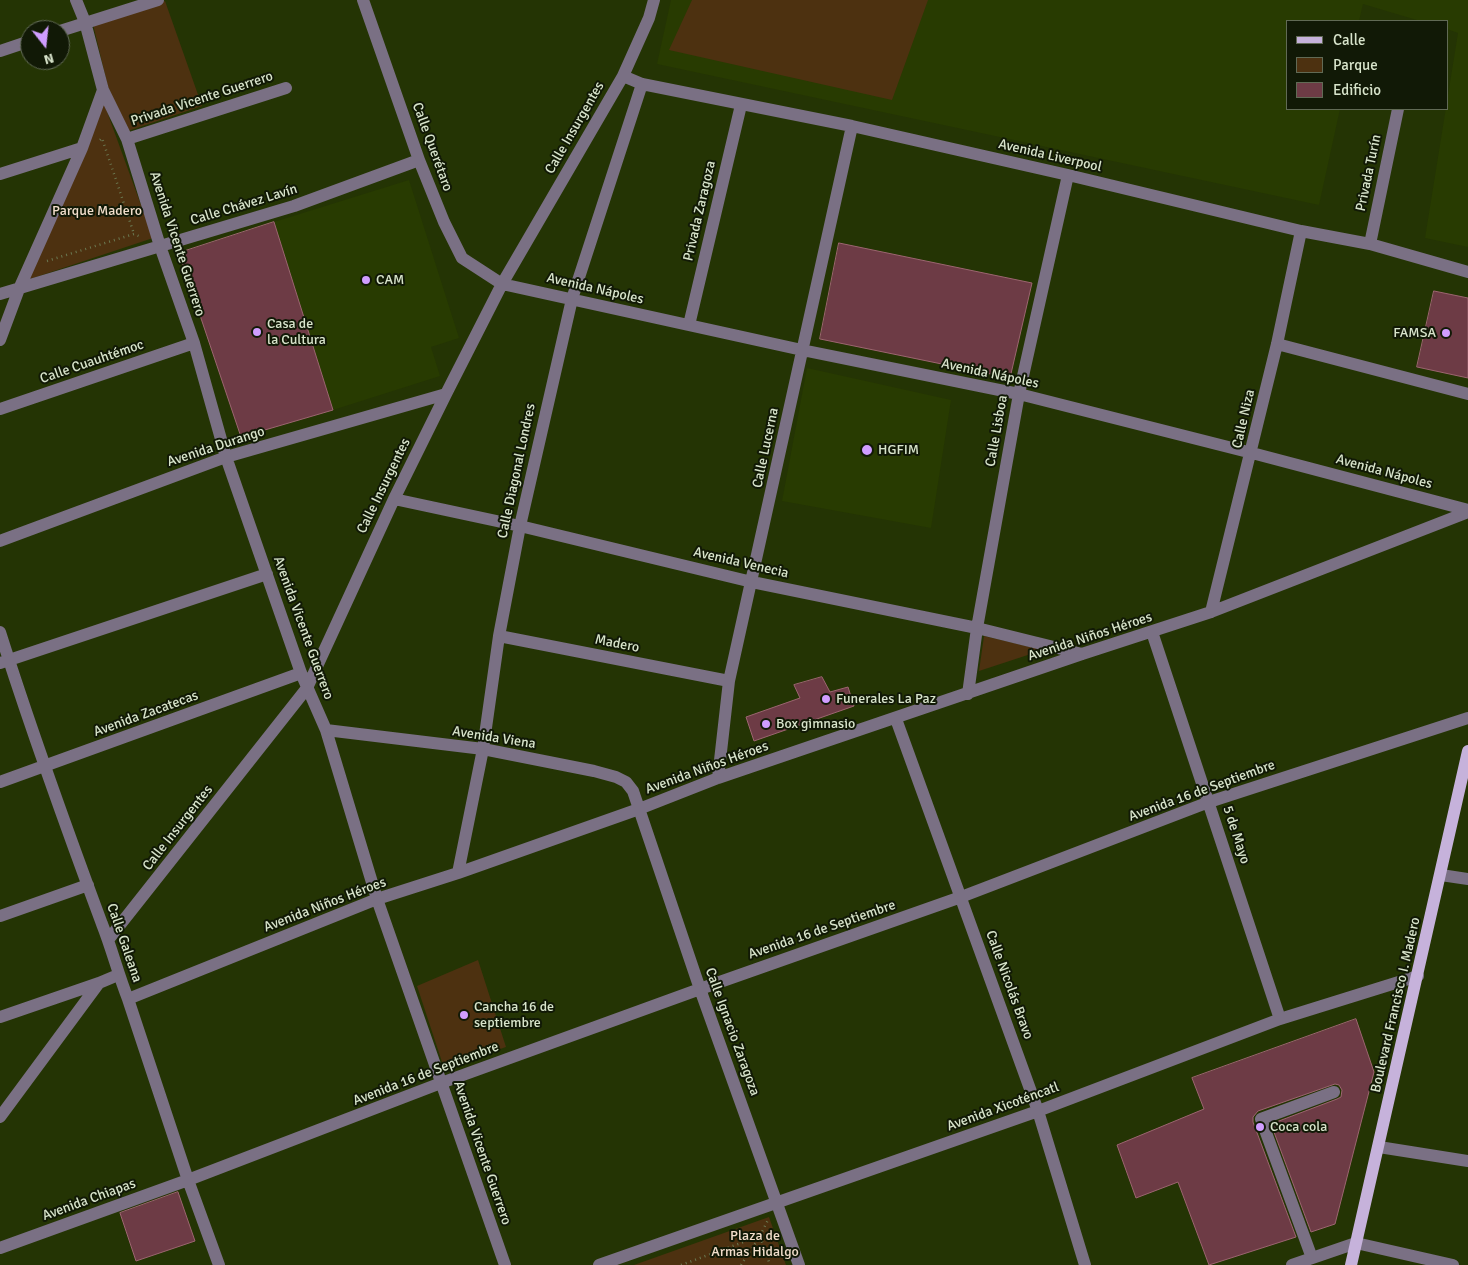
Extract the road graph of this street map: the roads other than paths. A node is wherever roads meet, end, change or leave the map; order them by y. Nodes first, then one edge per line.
1 (76, 0) edge
2 (158, 0) edge
3 (363, 0) edge
4 (643, 0) edge
5 (654, 0) edge
6 (128, 5) edge
7 (650, 18) junction
8 (85, 22) junction
9 (70, 27) edge
10 (20, 44) edge
11 (0, 51) edge
12 (623, 76) junction
13 (642, 84) junction
14 (286, 88) dead end
15 (103, 90) junction
16 (741, 104) junction
17 (1398, 110) edge
18 (852, 126) junction
19 (127, 139) junction
20 (82, 148) junction
21 (419, 160) junction
22 (0, 174) edge
23 (1068, 175) junction
24 (1301, 231) junction
25 (1370, 244) junction
26 (160, 246) junction
27 (1468, 272) edge
28 (502, 284) junction
29 (19, 289) junction
30 (0, 294) edge
31 (572, 299) junction
32 (689, 325) junction
33 (0, 340) edge
34 (194, 343) junction
35 (1277, 344) junction
36 (802, 350) junction
37 (446, 394) junction
38 (1019, 394) junction
39 (1468, 394) edge
40 (0, 409) edge
41 (1252, 453) junction
42 (226, 457) junction
43 (394, 499) junction
44 (1468, 511) edge
45 (520, 526) junction
46 (0, 541) edge
47 (267, 574) junction
48 (752, 582) junction
49 (1212, 612) junction
50 (977, 628) junction
51 (0, 632) edge
52 (1152, 632) junction
53 (499, 636) junction
54 (1082, 654) junction
55 (5, 662) edge
56 (301, 673) junction
57 (729, 681) junction
58 (307, 688) junction
59 (968, 694) junction
60 (1468, 718) edge
61 (896, 719) junction
62 (326, 730) junction
63 (483, 750) junction
64 (1468, 750) edge
65 (44, 767) junction
66 (718, 778) junction
67 (0, 782) edge
68 (1209, 802) junction
69 (639, 809) junction
70 (458, 873) junction
71 (1441, 875) junction
72 (1468, 880) edge
73 (88, 886) junction
74 (961, 897) junction
75 (377, 900) junction
76 (0, 916) edge
77 (108, 940) junction
78 (118, 975) junction
79 (1418, 976) junction
80 (99, 984) junction
81 (700, 989) junction
82 (128, 999) junction
83 (0, 1016) edge
84 (1280, 1019) junction
85 (441, 1083) junction
86 (1334, 1092) dead end
87 (1038, 1111) junction
88 (0, 1117) edge
89 (1379, 1147) junction
90 (1468, 1161) edge
91 (188, 1180) junction
92 (777, 1203) junction
93 (1356, 1243) junction
94 (0, 1248) edge
95 (1312, 1258) junction
96 (219, 1265) edge
97 (505, 1265) edge
98 (599, 1265) edge
99 (799, 1265) edge
100 (1084, 1265) edge
101 (1292, 1265) edge
102 (1352, 1265) edge
103 (1453, 1265) edge

1 - 8 street, Avenida Vicente Guerrero
2 - 6 street
3 - 21 street, Calle Querétaro
4 - 7 street
5 - 7 street
6 - 8 street
7 - 12 street, Calle Insurgentes
8 - 9 street
8 - 15 street, Avenida Vicente Guerrero
10 - 11 street
12 - 13 street, Avenida Liverpool
12 - 28 street, Calle Insurgentes
13 - 16 street, Avenida Liverpool
13 - 31 street, Calle Diagonal Londres
14 - 19 street, Privada Vicente Guerrero
15 - 19 street, Avenida Vicente Guerrero
15 - 20 street
16 - 18 street, Avenida Liverpool
16 - 32 street, Privada Zaragoza
17 - 25 street, Privada Turín
18 - 23 street, Avenida Liverpool
18 - 36 street, Calle Lucerna
19 - 26 street, Avenida Vicente Guerrero
20 - 22 street
20 - 29 street
21 - 26 street, Calle Chávez Lavín
21 - 28 street, Calle Querétaro
23 - 24 street, Avenida Liverpool
23 - 38 street, Calle Lisboa
24 - 25 street, Avenida Liverpool
24 - 35 street, Calle Niza
25 - 27 street, Avenida Liverpool
26 - 29 street, Calle Chávez Lavín
26 - 34 street, Avenida Vicente Guerrero
28 - 31 street, Avenida Nápoles
28 - 37 street, Calle Insurgentes
29 - 30 street, Calle Chávez Lavín
29 - 33 street
31 - 32 street, Avenida Nápoles
31 - 45 street, Calle Diagonal Londres
32 - 36 street, Avenida Nápoles
34 - 40 street, Calle Cuauhtémoc
34 - 42 street, Avenida Vicente Guerrero
35 - 39 street
35 - 41 street, Calle Niza
36 - 38 street, Avenida Nápoles
36 - 48 street, Calle Lucerna
37 - 42 street, Avenida Durango
37 - 43 street, Calle Insurgentes
38 - 41 street, Avenida Nápoles
38 - 50 street, Calle Lisboa
41 - 44 street, Avenida Nápoles
41 - 49 street, Calle Niza
42 - 46 street, Avenida Durango
42 - 47 street, Avenida Vicente Guerrero
43 - 45 street, Avenida Venecia
43 - 58 street, Calle Insurgentes
44 - 49 street, Avenida Niños Héroes
45 - 48 street, Avenida Venecia
45 - 53 street, Calle Diagonal Londres
47 - 55 street
47 - 56 street, Avenida Vicente Guerrero
48 - 50 street, Avenida Venecia
48 - 57 street, Calle Lucerna
49 - 52 street, Avenida Niños Héroes
50 - 54 street, Avenida Venecia
50 - 59 street, Calle Lisboa
51 - 55 street, Calle Galeana
52 - 54 street, Avenida Niños Héroes
52 - 68 street, 5 de Mayo
53 - 57 street, Madero
53 - 63 street, Calle Diagonal Londres
54 - 59 street, Avenida Niños Héroes
55 - 65 street, Calle Galeana
56 - 58 street, Avenida Vicente Guerrero
56 - 65 street, Avenida Zacatecas
57 - 66 street, Calle Lucerna
58 - 62 street, Avenida Vicente Guerrero
58 - 77 street, Calle Insurgentes
59 - 61 street, Avenida Niños Héroes
60 - 68 street, Avenida 16 de Septiembre
61 - 66 street, Avenida Niños Héroes
61 - 74 street, Calle Nicolás Bravo
62 - 63 street, Avenida Viena
62 - 75 street, Avenida Vicente Guerrero
63 - 69 street, Avenida Viena
63 - 70 street, Calle Diagonal Londres
64 - 71 main road, Boulevard Francisco I. Madero
65 - 67 street, Avenida Zacatecas
65 - 73 street, Calle Galeana
66 - 69 street, Avenida Niños Héroes
68 - 74 street, Avenida 16 de Septiembre
68 - 84 street, 5 de Mayo
69 - 70 street, Avenida Niños Héroes
69 - 81 street, Calle Ignacio Zaragoza
70 - 75 street, Avenida Niños Héroes
71 - 72 street
71 - 79 main road, Boulevard Francisco I. Madero
73 - 76 street
73 - 77 street, Calle Galeana
74 - 81 street, Avenida 16 de Septiembre
74 - 87 street, Calle Nicolás Bravo
75 - 82 street, Avenida Niños Héroes
75 - 85 street, Avenida Vicente Guerrero
77 - 78 street, Calle Galeana
78 - 80 street
78 - 82 street, Calle Galeana
79 - 84 street, Avenida Xicoténcatl
79 - 89 main road, Boulevard Francisco I. Madero
80 - 83 street
80 - 88 street
81 - 85 street, Avenida 16 de Septiembre
81 - 92 street, Calle Ignacio Zaragoza
82 - 91 street, Calle Galeana
84 - 87 street, Avenida Xicoténcatl
85 - 91 street, Avenida 16 de Septiembre
85 - 97 street, Avenida Vicente Guerrero
86 - 95 street
87 - 92 street, Avenida Xicoténcatl
87 - 100 street, Calle Nicolás Bravo
89 - 90 street
89 - 93 main road, Boulevard Francisco I. Madero
91 - 94 street, Avenida Chiapas
91 - 96 street, Calle Galeana
92 - 98 street, Avenida Xicoténcatl
92 - 99 street, Calle Ignacio Zaragoza
93 - 95 street
93 - 102 main road, Boulevard Francisco I. Madero
93 - 103 street
95 - 101 street

